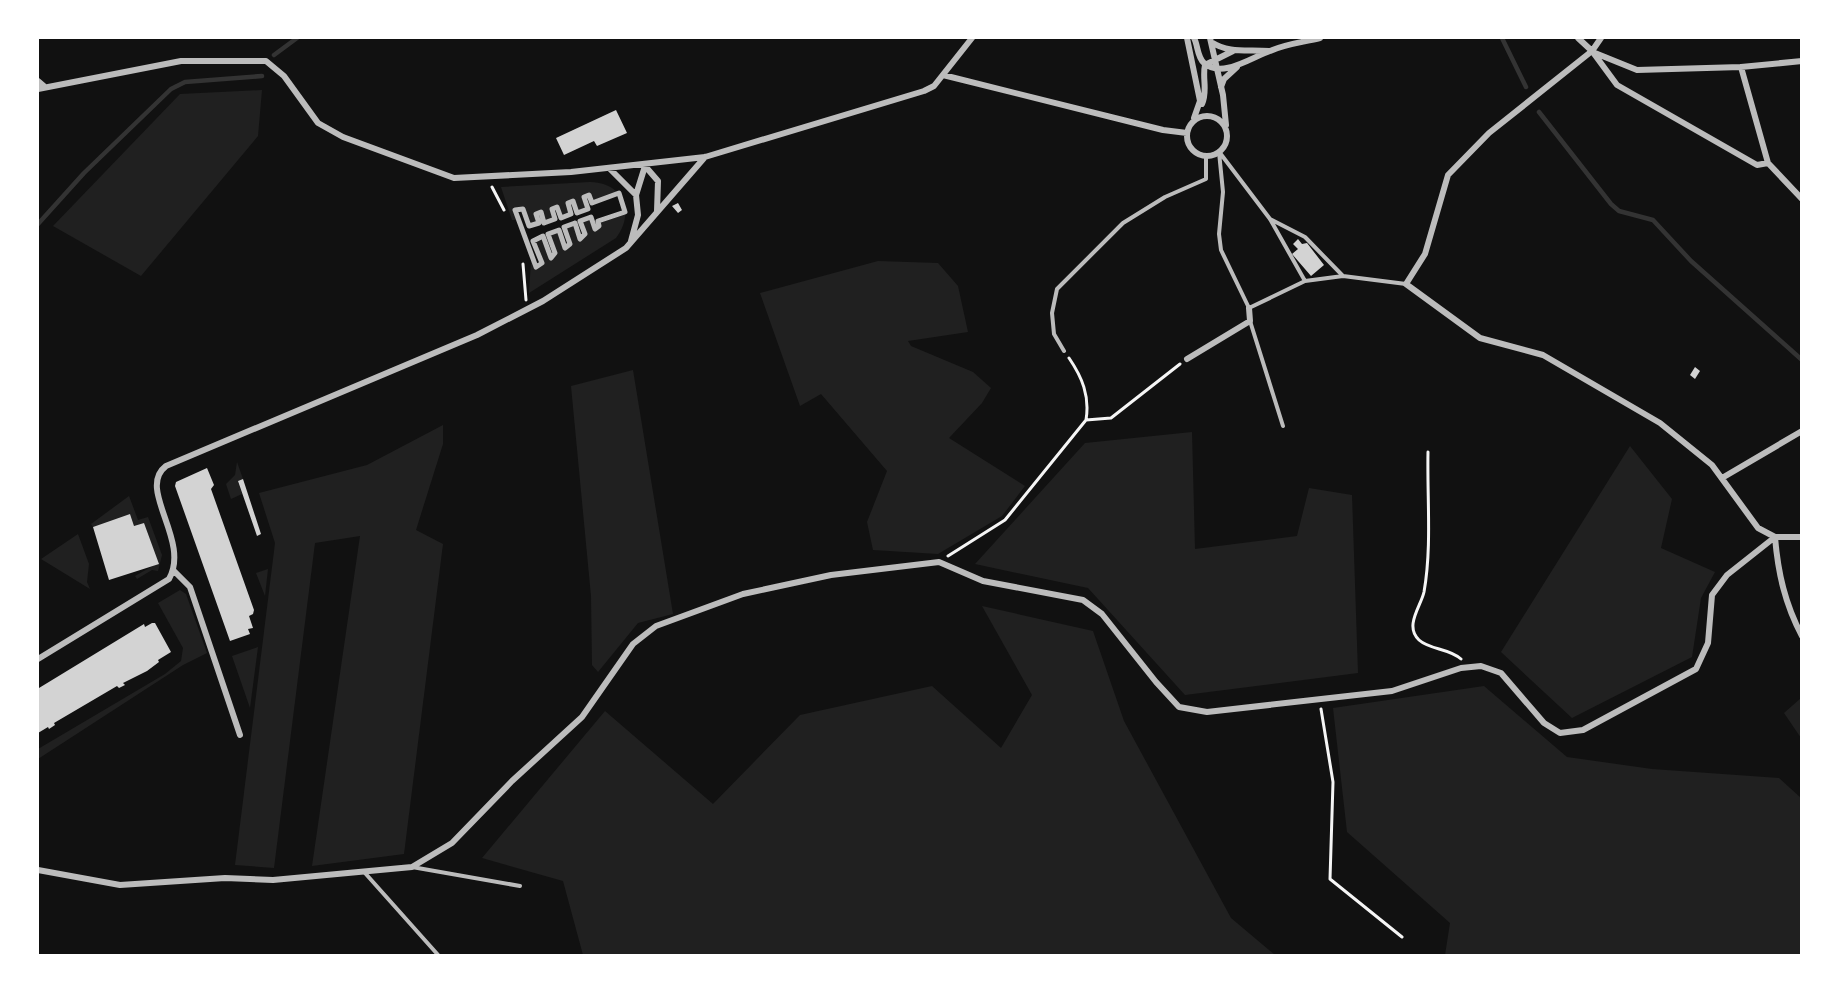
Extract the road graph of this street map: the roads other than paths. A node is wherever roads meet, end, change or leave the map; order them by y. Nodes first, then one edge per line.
1 (972, 38) edge
2 (1187, 38) edge
3 (1194, 38) edge
4 (1320, 38) edge
5 (1578, 38) edge
6 (1601, 38) edge
7 (1211, 40) edge
8 (1233, 51) junction
9 (1269, 51) junction
10 (1592, 51) junction
11 (1215, 59) junction
12 (1802, 61) edge
13 (1205, 65) junction
14 (1239, 65) junction
15 (1217, 67) junction
16 (1741, 67) junction
17 (943, 75) junction
18 (38, 81) edge
19 (45, 87) junction
20 (1221, 87) junction
21 (38, 89) edge
22 (1199, 108) junction
23 (1193, 121) junction
24 (1226, 128) junction
25 (1187, 133) junction
26 (1219, 152) junction
27 (1206, 156) junction
28 (705, 157) junction
29 (1768, 163) junction
30 (645, 166) junction
31 (609, 168) junction
32 (636, 195) junction
33 (1802, 199) edge
34 (625, 212) joint
35 (656, 213) junction
36 (1270, 219) junction
37 (631, 241) junction
38 (1343, 276) junction
39 (1305, 281) junction
40 (1406, 284) junction
41 (1250, 308) junction
42 (1250, 321) junction
43 (1064, 351) road end
44 (1187, 359) road end
45 (1283, 426) dead end
46 (1802, 431) edge
47 (1722, 478) junction
48 (1775, 537) junction
49 (1802, 537) edge
50 (173, 570) junction
51 (1802, 636) edge
52 (38, 659) edge
53 (240, 735) dead end
54 (412, 867) junction
55 (38, 870) edge
56 (365, 873) junction
57 (520, 886) dead end
58 (439, 956) edge

1 - 17 street
2 - 22 street
3 - 13 street
4 - 9 street
5 - 10 street
6 - 10 street
7 - 8 street
7 - 11 street
8 - 9 street
8 - 11 street
9 - 14 street
10 - 16 street
10 - 29 street
10 - 40 street
11 - 13 street
11 - 15 street
12 - 16 street
13 - 15 street
13 - 22 street
14 - 15 street
14 - 20 street
15 - 20 street
16 - 29 street
17 - 25 street
17 - 28 street
18 - 19 street
19 - 21 street
19 - 31 street
20 - 24 street
22 - 23 street
23 - 24 street
23 - 25 street
24 - 26 street
25 - 27 street
26 - 27 street
26 - 36 lane
26 - 41 lane
27 - 43 lane
28 - 30 street
28 - 35 street
29 - 33 street
30 - 31 street
30 - 32 street
30 - 35 street
31 - 32 street
32 - 37 street
34 - 34 street
35 - 37 street
36 - 38 lane
36 - 39 lane
37 - 50 street
38 - 39 lane
38 - 40 lane
39 - 41 lane
40 - 47 street
41 - 42 street
42 - 44 street
42 - 45 lane
46 - 47 street
47 - 48 street
48 - 49 street
48 - 51 street
48 - 54 street
50 - 52 street
50 - 53 street
54 - 56 street
54 - 57 lane
55 - 56 street
56 - 58 lane

